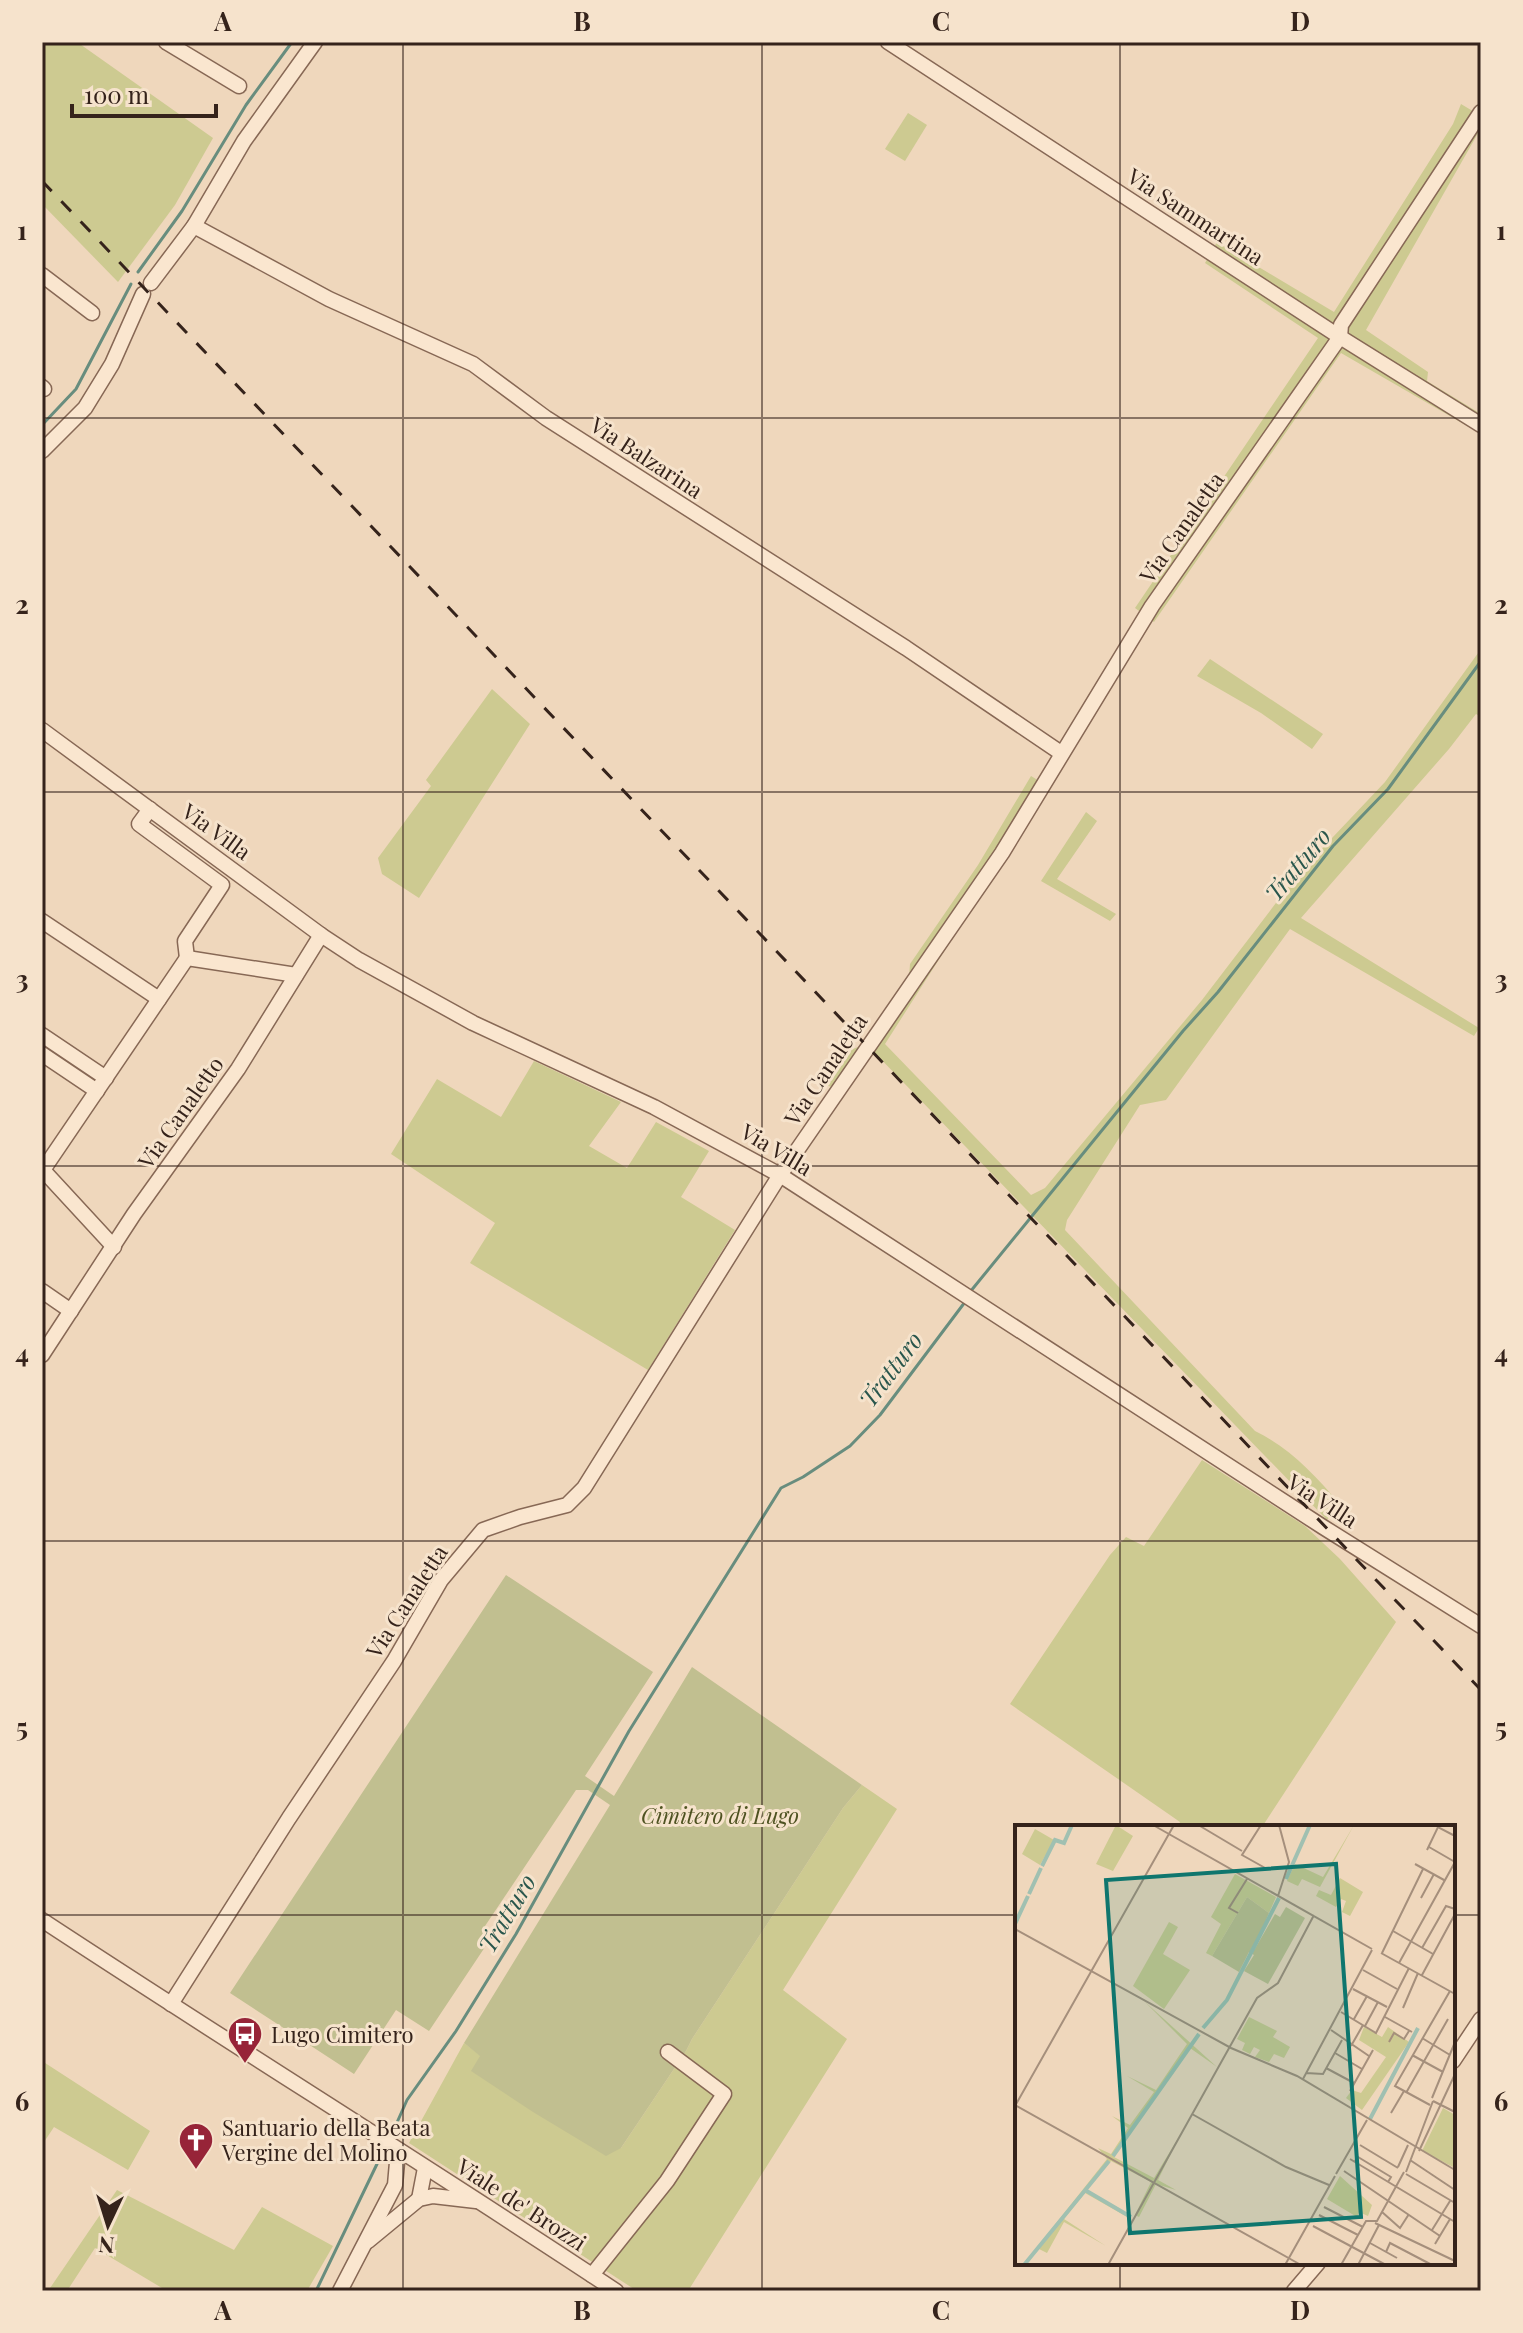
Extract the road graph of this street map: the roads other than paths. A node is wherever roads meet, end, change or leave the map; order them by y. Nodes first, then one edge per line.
1 (166, 42) edge
2 (315, 42) edge
3 (888, 42) edge
4 (239, 86) dead end
5 (1481, 112) edge
6 (194, 226) junction
7 (42, 275) edge
8 (92, 313) dead end
9 (1340, 337) junction
10 (1481, 425) edge
11 (42, 451) edge
12 (42, 730) edge
13 (1061, 753) junction
14 (150, 809) junction
15 (42, 921) edge
16 (321, 935) junction
17 (187, 958) junction
18 (296, 975) junction
19 (159, 999) junction
20 (42, 1035) edge
21 (42, 1054) edge
22 (106, 1078) junction
23 (97, 1091) junction
24 (43, 1170) edge
25 (780, 1175) junction
26 (114, 1247) junction
27 (42, 1291) edge
28 (71, 1311) junction
29 (42, 1355) edge
30 (1481, 1626) edge
31 (42, 1920) edge
32 (171, 2004) junction
33 (1481, 2019) edge
34 (668, 2052) dead end
35 (1455, 2058) edge
36 (398, 2151) junction
37 (425, 2168) junction
38 (395, 2185) junction
39 (419, 2199) junction
40 (483, 2202) junction
41 (362, 2246) junction
42 (1316, 2265) edge
43 (592, 2275) junction
44 (340, 2291) edge
45 (616, 2291) edge
46 (1294, 2291) edge

1 - 4 street
2 - 6 street
3 - 9 street, Via Sammartina
5 - 9 street, Via Canaletta
6 - 11 street
6 - 13 street, Via Balzarina
7 - 8 street
9 - 10 street, Via Sammartina
9 - 13 street, Via Canaletta
12 - 14 street, Via Villa
13 - 25 street, Via Canaletta
14 - 16 street, Via Villa
14 - 17 street
15 - 19 street
16 - 18 street, Via Canaletto
16 - 25 street, Via Villa
17 - 18 street
17 - 19 street
18 - 26 street, Via Canaletto
19 - 22 street
20 - 22 street
21 - 23 street
22 - 23 street
23 - 24 street
24 - 26 street
25 - 30 street, Via Villa
25 - 32 street, Via Canaletta
26 - 28 street, Via Canaletto
27 - 28 street
28 - 29 street, Via Canaletto
31 - 32 street, Viale de' Brozzi
32 - 36 street, Viale de' Brozzi
33 - 35 street
34 - 43 street
36 - 37 street, Viale de' Brozzi
36 - 38 street
37 - 38 street
37 - 39 street
37 - 40 street, Viale de' Brozzi
38 - 41 street
39 - 40 street
39 - 41 street
40 - 43 street, Viale de' Brozzi
41 - 44 street
42 - 46 street
43 - 45 street, Viale de' Brozzi

